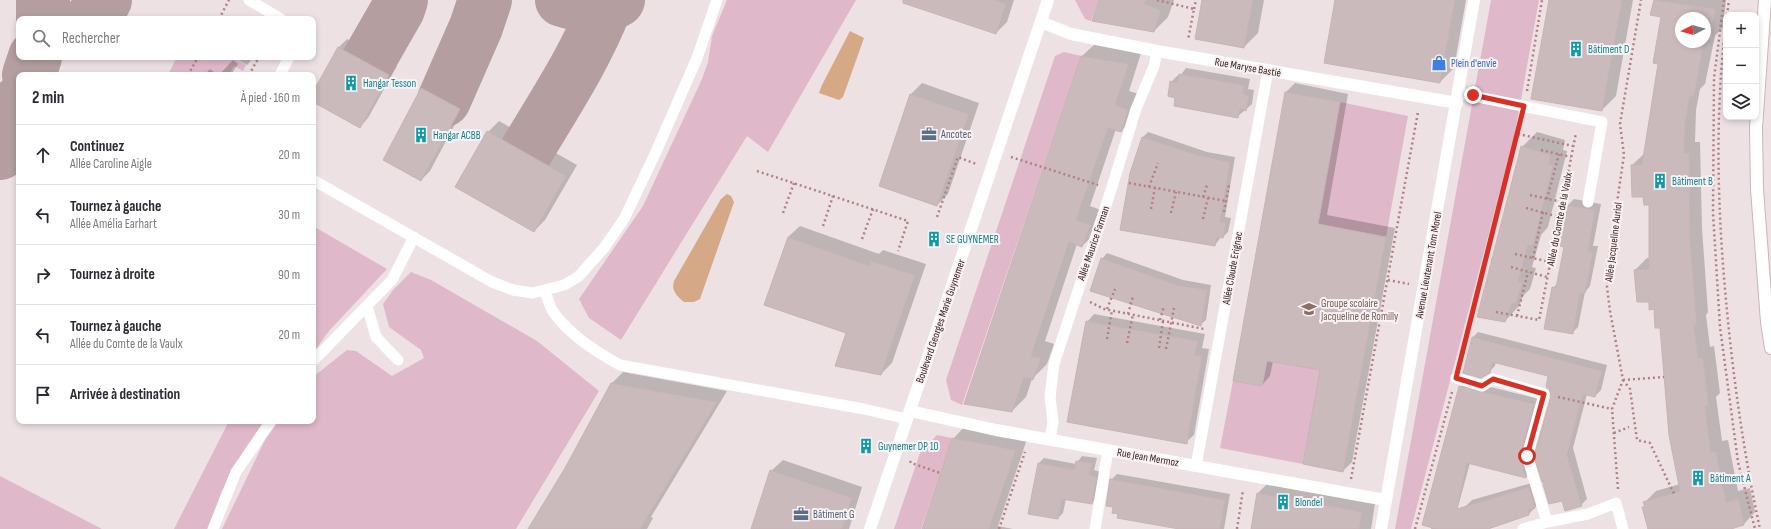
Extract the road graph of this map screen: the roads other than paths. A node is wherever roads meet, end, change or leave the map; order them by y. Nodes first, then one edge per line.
1 (249, 0) edge
2 (717, 0) edge
3 (1048, 0) edge
4 (1474, 0) edge
5 (1765, 0) edge
6 (276, 16) edge
7 (1040, 22) junction
8 (1157, 51) junction
9 (288, 60) edge
10 (1268, 70) junction
11 (282, 72) edge
12 (1458, 98) junction
13 (316, 182) edge
14 (1588, 202) dead end
15 (414, 237) junction
16 (545, 290) junction
17 (367, 306) junction
18 (1771, 348) edge
19 (316, 358) edge
20 (398, 360) dead end
21 (1456, 378) road end
22 (908, 415) junction
23 (269, 424) edge
24 (1050, 439) junction
25 (1108, 450) junction
26 (1196, 466) junction
27 (1386, 500) junction
28 (1547, 522) junction
29 (213, 529) edge
30 (870, 529) edge
31 (1095, 529) edge
32 (1381, 529) edge
33 (1523, 529) edge
34 (1623, 529) edge

1 - 6 lane
2 - 16 lane
3 - 7 street, Boulevard Georges Marie Guynemer
4 - 12 street, Avenue Lieutenant Tom Morel
5 - 18 street
7 - 8 street, Rue Maryse Bastié
7 - 22 street, Boulevard Georges Marie Guynemer
8 - 10 street, Rue Maryse Bastié
8 - 24 lane, Allée Maurice Farman
9 - 11 lane
10 - 12 street, Rue Maryse Bastié
10 - 26 lane, Allée Claude Erignac
12 - 14 lane
12 - 27 street, Avenue Lieutenant Tom Morel
13 - 15 lane
15 - 16 lane
15 - 17 lane
16 - 22 lane
17 - 19 lane
17 - 20 lane
21 - 28 lane
22 - 24 street, Rue Jean Mermoz
22 - 30 street, Boulevard Georges Marie Guynemer
23 - 29 lane
24 - 25 street, Rue Jean Mermoz
25 - 26 street, Rue Jean Mermoz
25 - 31 lane
26 - 27 street, Rue Jean Mermoz
27 - 32 street, Avenue Lieutenant Tom Morel
28 - 33 lane
28 - 34 lane

